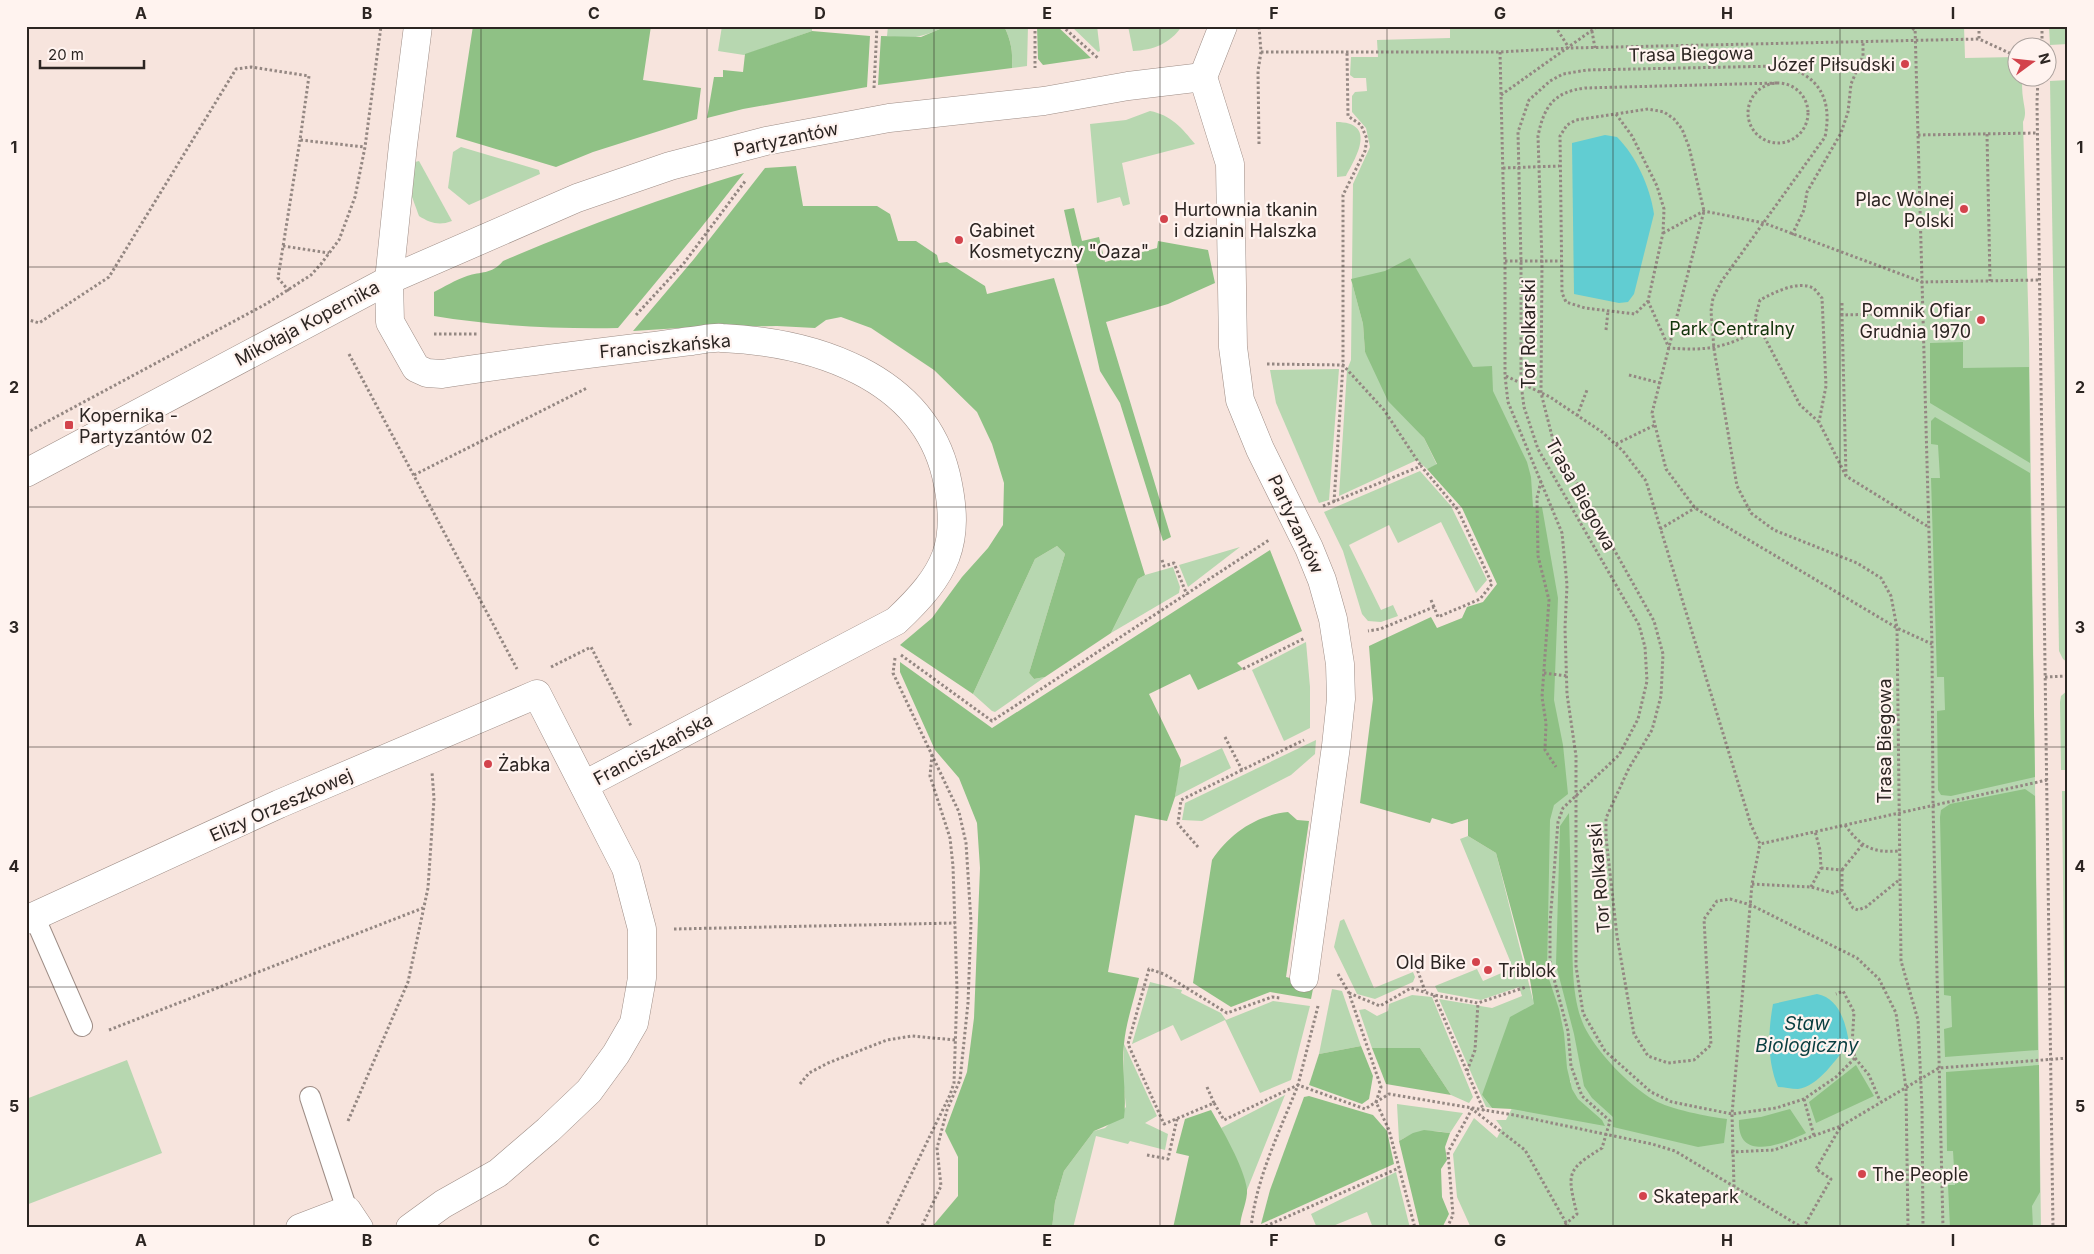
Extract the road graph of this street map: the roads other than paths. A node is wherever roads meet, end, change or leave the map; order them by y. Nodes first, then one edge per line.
1 (418, 26) edge
2 (1223, 26) edge
3 (1203, 77) junction
4 (389, 280) junction
5 (26, 473) edge
6 (584, 785) junction
7 (30, 918) edge
8 (1304, 978) dead end
9 (82, 1026) road end
10 (310, 1097) dead end
11 (353, 1219) edge
12 (300, 1228) edge
13 (410, 1228) edge

1 - 4 street, Mikołaja Kopernika
2 - 3 street
3 - 4 street, Partyzantów
3 - 8 street, Partyzantów
4 - 5 street, Mikołaja Kopernika
4 - 6 street, Franciszkańska
6 - 7 street, Elizy Orzeszkowej
6 - 13 street
7 - 9 lane
10 - 11 lane
11 - 12 street

